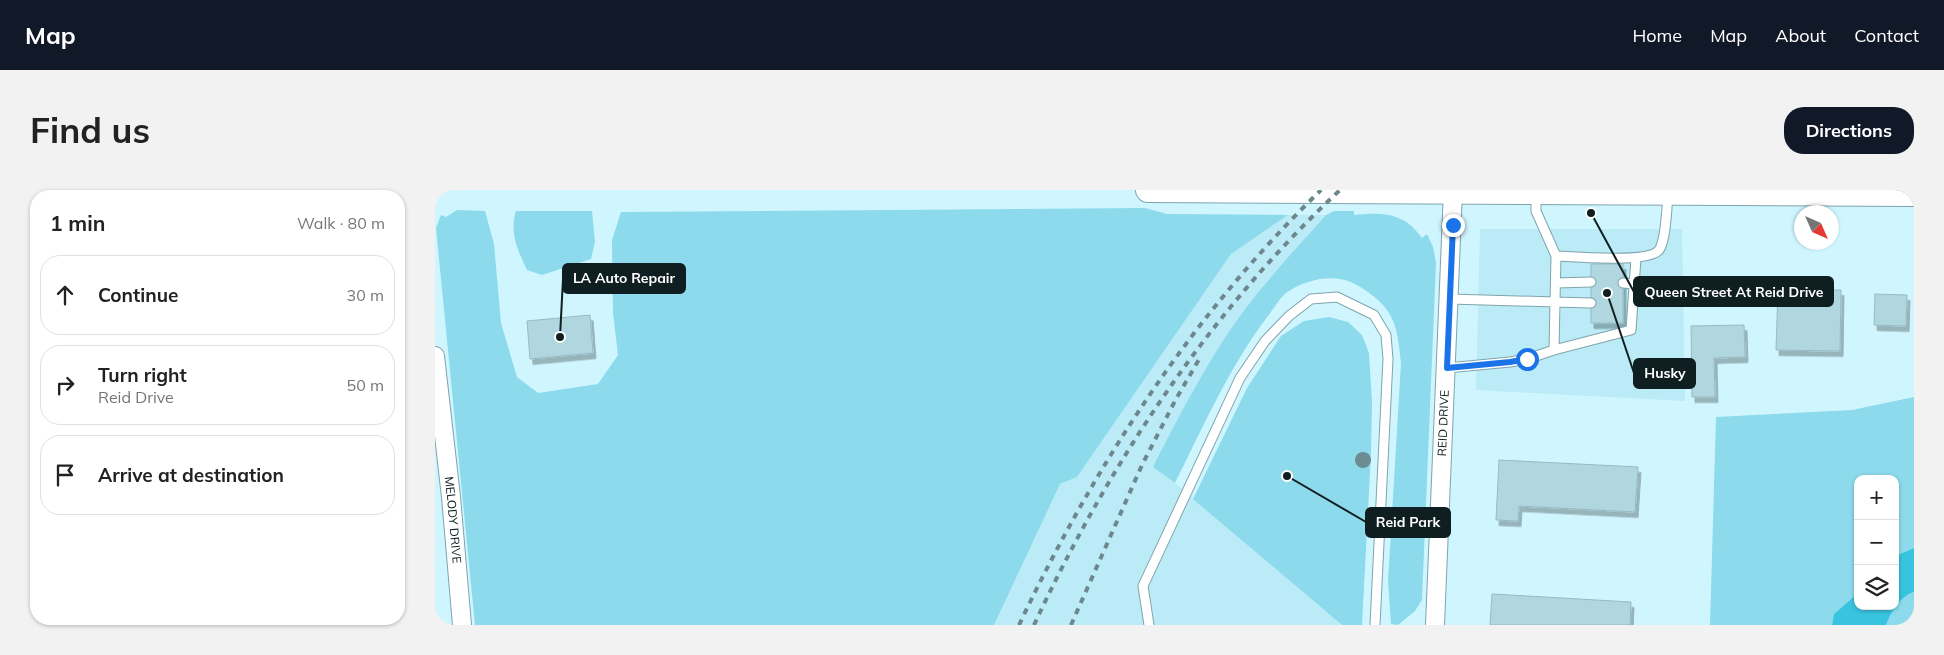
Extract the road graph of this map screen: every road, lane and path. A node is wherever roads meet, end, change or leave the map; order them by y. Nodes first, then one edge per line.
1 (1148, 190) edge
2 (1453, 190) edge
3 (1536, 191) edge
4 (1765, 191) edge
5 (1668, 192) junction
6 (1914, 194) edge
7 (1556, 256) junction
8 (1636, 258) junction
9 (1591, 282) dead end
10 (1556, 283) junction
11 (1623, 283) dead end
12 (1634, 284) junction
13 (1449, 299) junction
14 (1555, 302) junction
15 (1591, 303) dead end
16 (1553, 350) junction
17 (435, 356) edge
18 (1447, 368) junction
19 (443, 498) edge
20 (462, 625) edge
21 (1149, 625) edge
22 (1375, 625) edge
23 (1435, 625) edge

1 - 2 main road
2 - 3 main road
2 - 13 street, REID DRIVE
3 - 5 main road
3 - 7 lane
4 - 5 main road
4 - 6 main road
5 - 8 lane
7 - 8 lane
7 - 10 lane
8 - 12 lane
9 - 10 lane
10 - 14 lane
11 - 12 lane
12 - 16 lane
13 - 14 lane
13 - 18 street, REID DRIVE
14 - 15 lane
14 - 16 lane
16 - 18 lane
17 - 19 street, MELODY DRIVE
18 - 23 street, REID DRIVE
19 - 20 street, MELODY DRIVE
21 - 22 lane

